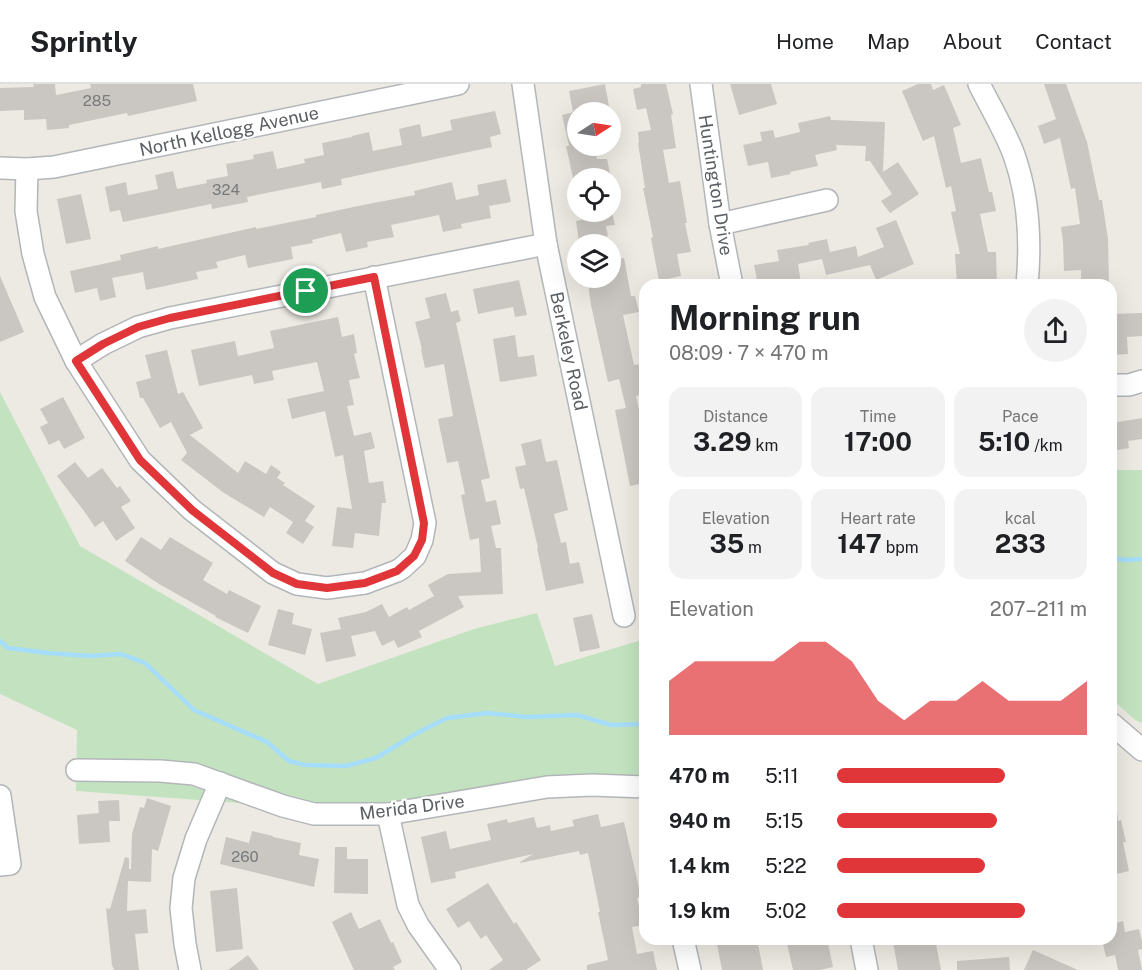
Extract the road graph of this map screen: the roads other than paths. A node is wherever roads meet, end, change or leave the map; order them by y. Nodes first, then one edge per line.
1 (458, 84) edge
2 (523, 84) edge
3 (701, 84) edge
4 (979, 84) edge
5 (0, 168) edge
6 (27, 169) junction
7 (827, 200) dead end
8 (720, 224) junction
9 (546, 244) junction
10 (374, 277) junction
11 (731, 279) edge
12 (1028, 279) edge
13 (76, 361) junction
14 (1142, 381) edge
15 (1117, 385) edge
16 (624, 616) dead end
17 (1117, 728) edge
18 (1142, 750) edge
19 (77, 770) dead end
20 (220, 783) junction
21 (639, 787) edge
22 (0, 796) edge
23 (388, 814) junction
24 (0, 865) edge
25 (685, 945) edge
26 (862, 945) edge
27 (190, 970) edge
28 (450, 970) edge
29 (690, 970) edge
30 (867, 970) edge

1 - 6 street, North Kellogg Avenue
2 - 9 street, Berkeley Road
3 - 8 street, Huntington Drive
4 - 12 street
5 - 6 street, North Kellogg Avenue
6 - 13 street
7 - 8 street
8 - 11 street, Huntington Drive
9 - 10 street
9 - 16 street, Berkeley Road
10 - 13 street
10 - 13 street
14 - 15 street
17 - 18 street
19 - 20 street, Merida Drive
20 - 23 street, Merida Drive
20 - 27 street
21 - 23 street, Merida Drive
22 - 24 street
23 - 28 street
25 - 29 street
26 - 30 street

